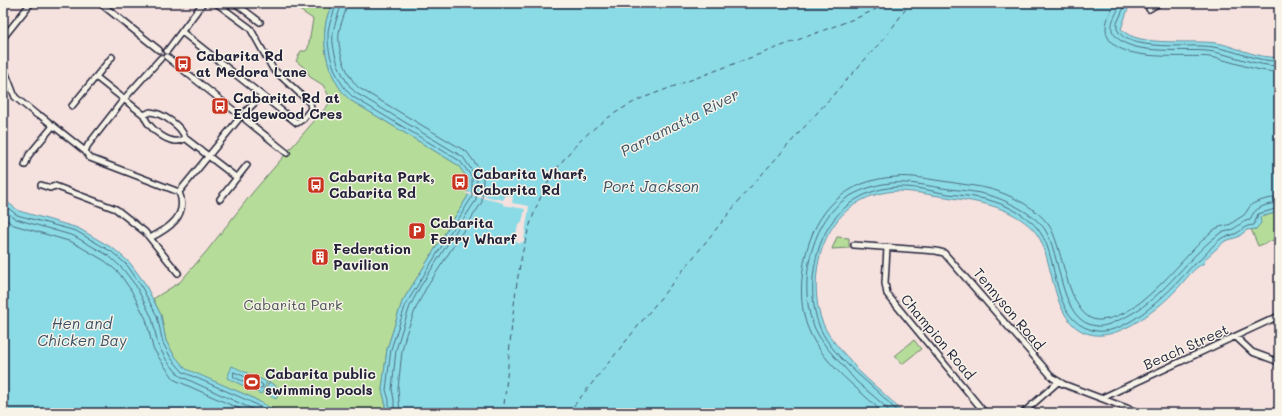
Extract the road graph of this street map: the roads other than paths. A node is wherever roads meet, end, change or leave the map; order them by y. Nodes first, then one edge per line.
1 (31, 3) edge
2 (100, 3) edge
3 (203, 3) edge
4 (216, 3) edge
5 (235, 3) edge
6 (1159, 3) edge
7 (1149, 9) dead end
8 (260, 22) dead end
9 (182, 32) junction
10 (3, 38) edge
11 (159, 50) junction
12 (167, 51) junction
13 (112, 56) dead end
14 (167, 57) junction
15 (161, 58) junction
16 (3, 66) edge
17 (96, 77) junction
18 (262, 96) junction
19 (124, 99) junction
20 (72, 106) dead end
21 (237, 113) junction
22 (246, 114) junction
23 (144, 115) junction
24 (238, 120) junction
25 (246, 120) junction
26 (53, 126) junction
27 (185, 138) junction
28 (85, 151) junction
29 (287, 153) dead end
30 (209, 157) junction
31 (26, 165) dead end
32 (247, 165) dead end
33 (237, 178) junction
34 (41, 185) dead end
35 (179, 192) junction
36 (220, 199) dead end
37 (150, 238) junction
38 (854, 245) dead end
39 (887, 248) junction
40 (178, 273) dead end
41 (1279, 316) edge
42 (1236, 337) junction
43 (1279, 362) edge
44 (1058, 382) junction
45 (1102, 398) junction
46 (985, 413) edge
47 (1023, 413) edge
48 (1140, 413) edge

1 - 10 street
2 - 11 street
3 - 9 street
4 - 18 street
5 - 8 street
6 - 7 street
9 - 12 street
9 - 18 street
11 - 12 street
11 - 15 street
12 - 14 street
13 - 17 street
14 - 15 street
14 - 21 street
15 - 19 street
16 - 26 street
17 - 19 street
17 - 20 street
18 - 22 street
19 - 23 street
19 - 28 street
21 - 22 street
21 - 24 street
22 - 25 street
23 - 27 street
23 - 27 street
24 - 25 street
24 - 30 street
25 - 29 street
26 - 28 street
26 - 31 street
27 - 30 street
28 - 35 street
30 - 33 street
30 - 35 street
32 - 33 street
33 - 36 street
34 - 37 street
35 - 37 street
37 - 40 street
38 - 39 street, Tennyson Road
39 - 44 street, Tennyson Road
39 - 46 street, Champion Road
41 - 42 street, Beach Street
42 - 43 street
42 - 45 street, Beach Street
44 - 45 street, Tennyson Road
44 - 47 street
45 - 48 street, Tennyson Road

